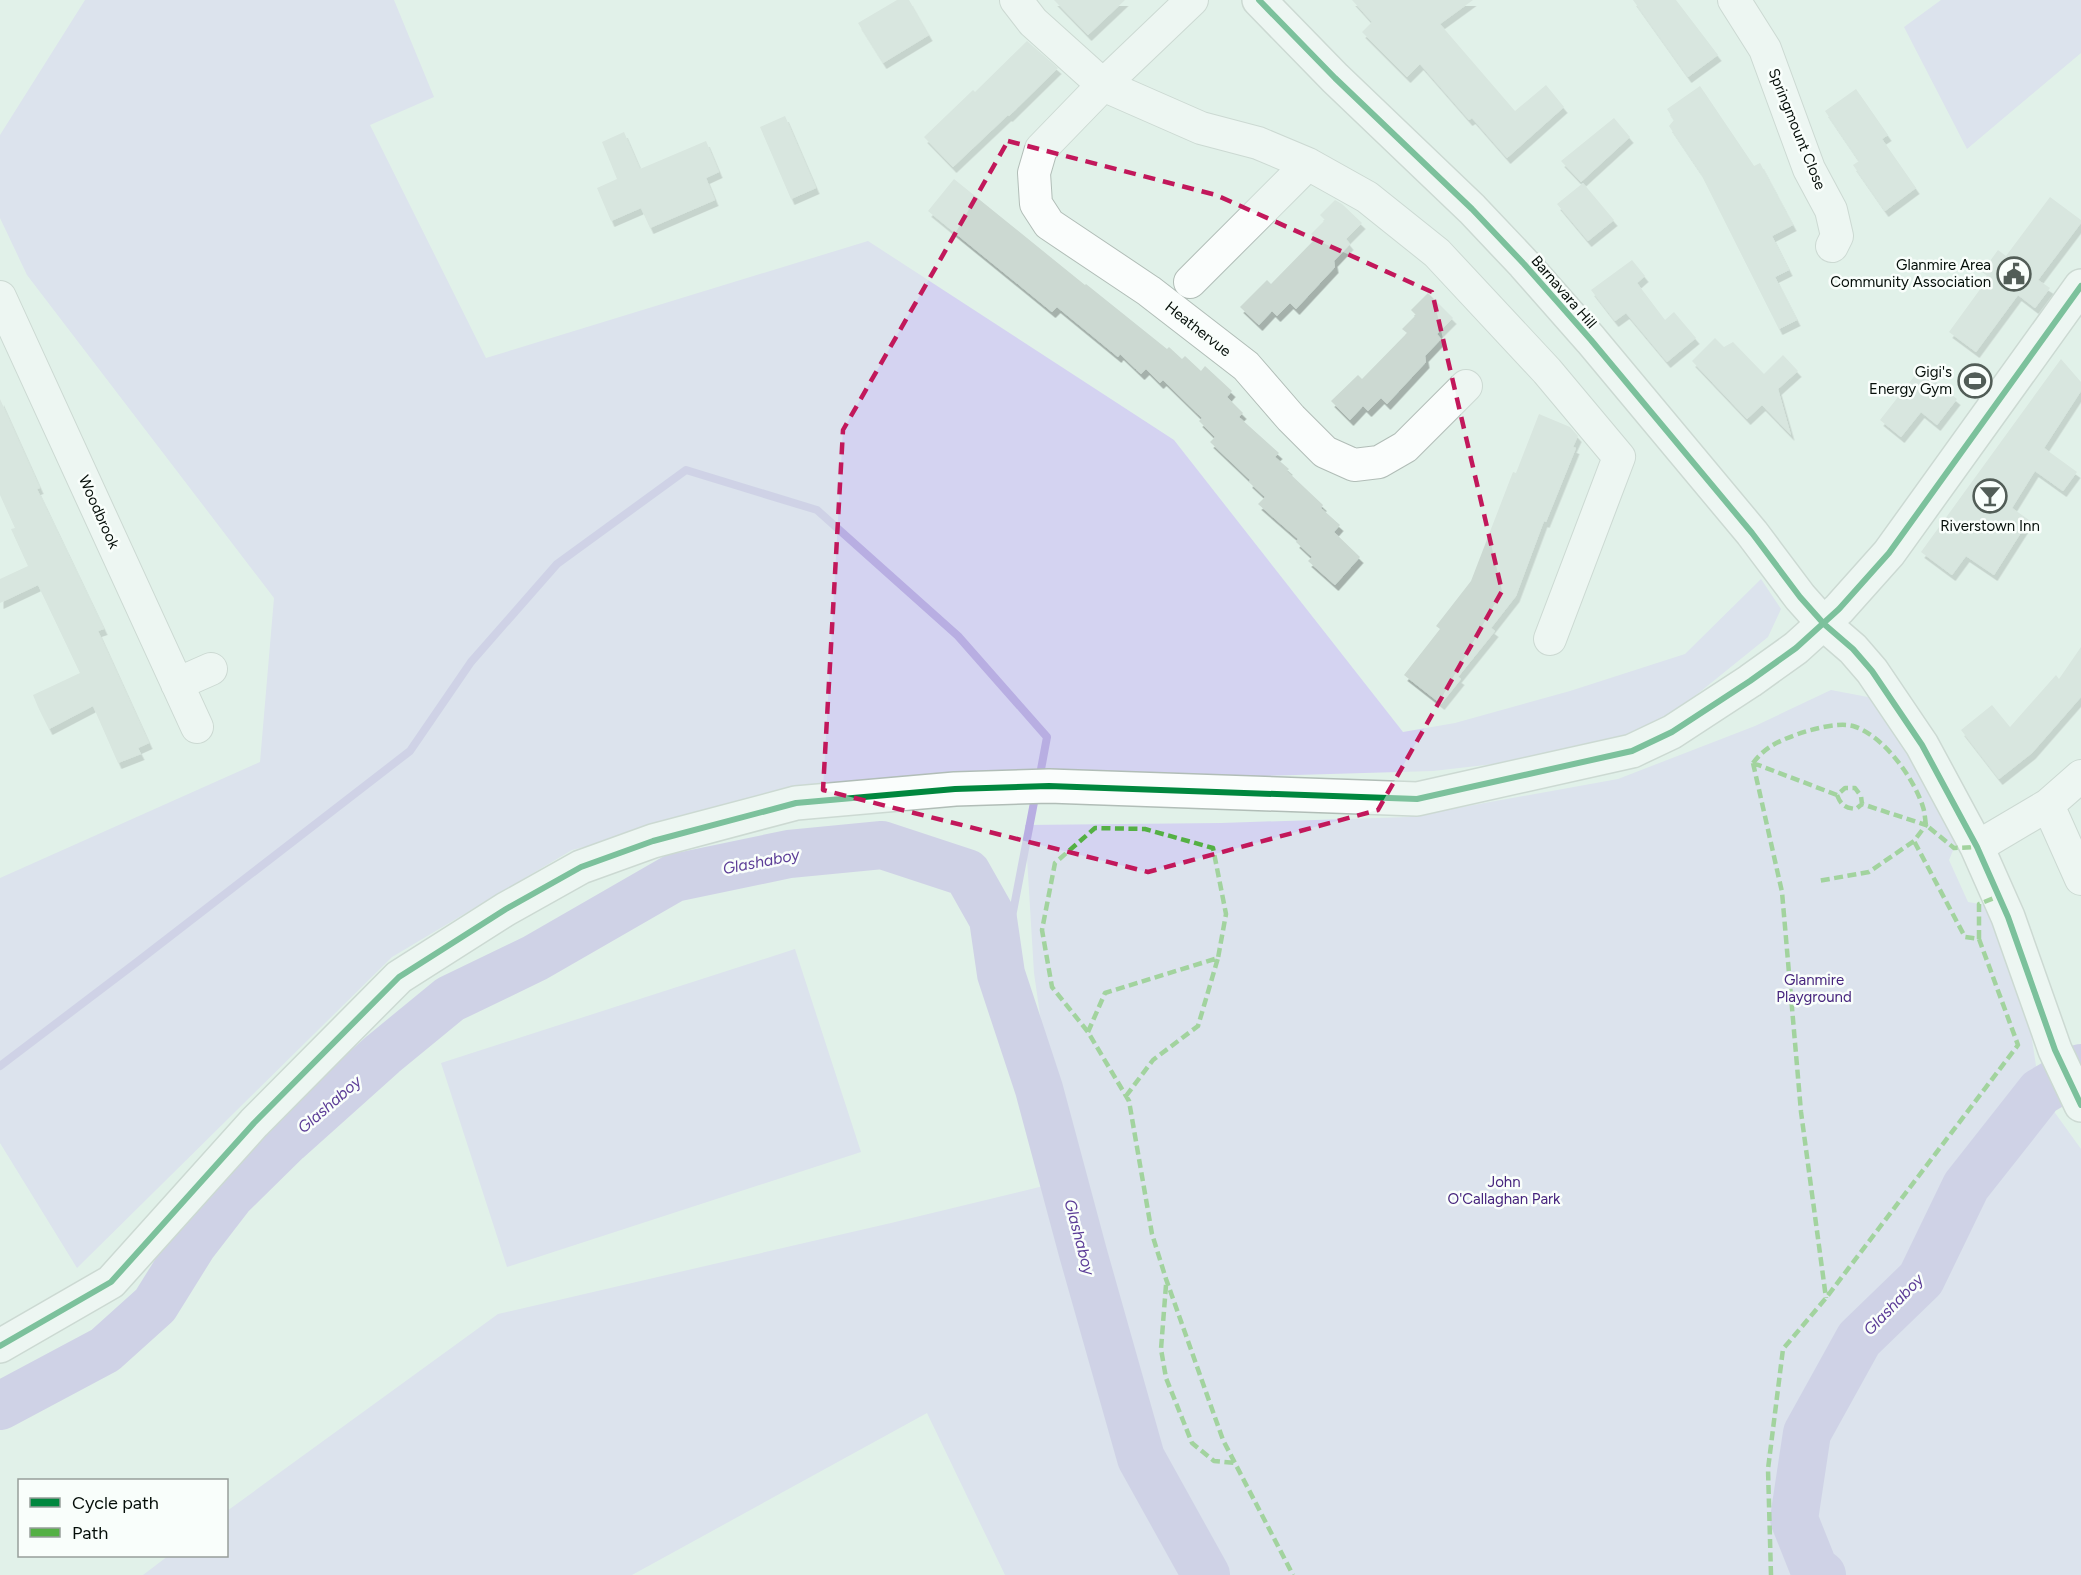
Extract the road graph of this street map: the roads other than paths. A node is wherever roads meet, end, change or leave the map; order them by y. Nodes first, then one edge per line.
1 (1017, 0) edge
2 (1192, 0) edge
3 (1259, 0) edge
4 (1748, 5) edge
5 (1103, 86) junction
6 (1308, 164) junction
7 (1832, 246) dead end
8 (1190, 282) dead end
9 (2081, 286) edge
10 (0, 297) edge
11 (1466, 386) dead end
12 (1824, 624) junction
13 (1550, 639) dead end
14 (211, 669) dead end
15 (177, 684) junction
16 (197, 727) dead end
17 (2081, 776) edge
18 (2048, 805) junction
19 (1977, 847) junction
20 (2081, 879) edge
21 (2081, 1105) edge
22 (0, 1346) edge

1 - 5 street
2 - 5 street, Heathervue
3 - 12 main road, Barnavara Hill
4 - 7 street, Springmount Close
5 - 6 street
5 - 11 street, Heathervue
6 - 8 street
6 - 13 street
9 - 12 main road
10 - 15 street, Woodbrook
12 - 19 main road, Barnavara Hill
12 - 22 main road
14 - 15 street
15 - 16 street, Woodbrook
17 - 18 street
18 - 19 street
18 - 20 street
19 - 21 main road, Barnavara Hill

